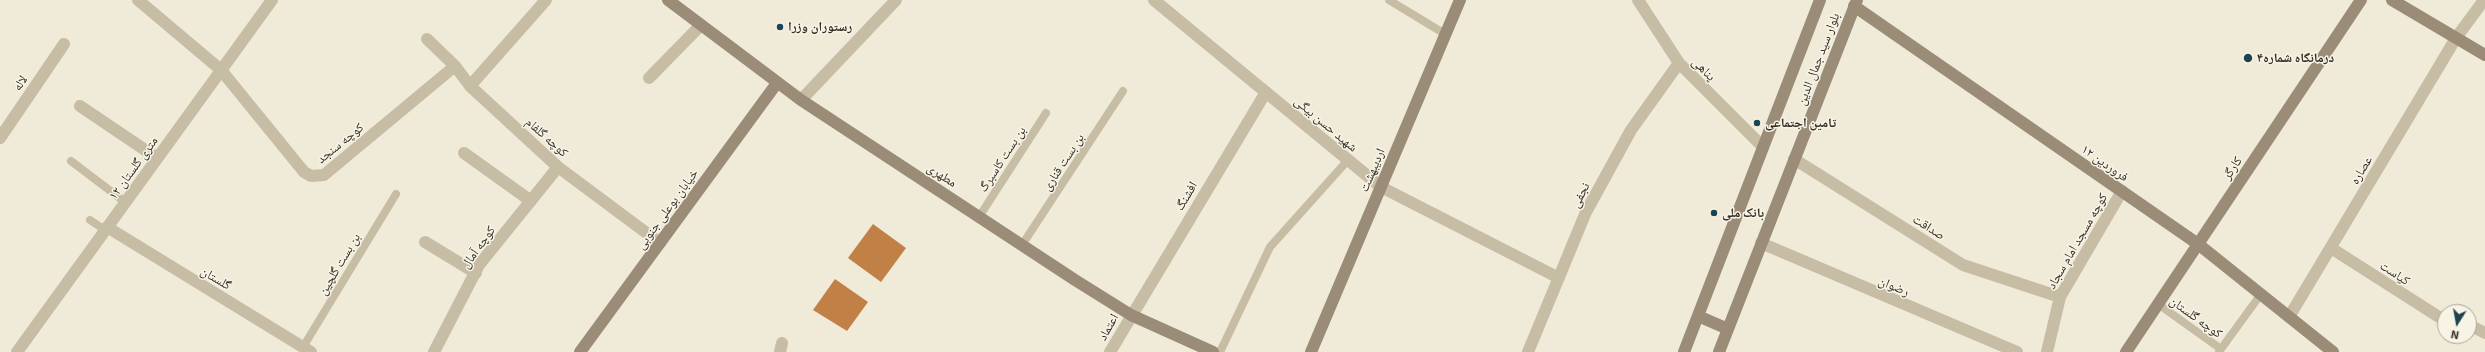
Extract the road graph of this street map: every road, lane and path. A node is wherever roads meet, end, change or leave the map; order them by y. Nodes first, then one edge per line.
1 (138, 0) edge
2 (272, 0) edge
3 (546, 0) edge
4 (668, 0) edge
5 (896, 0) edge
6 (1154, 0) edge
7 (1389, 0) edge
8 (1460, 0) edge
9 (1639, 0) edge
10 (1820, 0) edge
11 (2361, 0) edge
12 (2392, 0) edge
13 (2484, 0) edge
14 (1856, 3) edge
15 (701, 25) junction
16 (1445, 34) junction
17 (427, 38) dead end
18 (2456, 38) junction
19 (64, 44) dead end
20 (2485, 55) edge
21 (1679, 63) junction
22 (456, 66) junction
23 (221, 70) junction
24 (649, 78) dead end
25 (777, 83) junction
26 (470, 86) junction
27 (1123, 91) dead end
28 (1266, 92) junction
29 (801, 100) junction
30 (80, 106) dead end
31 (1046, 114) dead end
32 (0, 138) edge
33 (1763, 147) junction
34 (464, 153) dead end
35 (157, 158) junction
36 (1794, 159) junction
37 (1348, 160) junction
38 (71, 161) dead end
39 (558, 167) junction
40 (1381, 187) junction
41 (2122, 191) junction
42 (396, 194) dead end
43 (531, 201) junction
44 (126, 202) junction
45 (979, 217) junction
46 (90, 220) dead end
47 (106, 229) junction
48 (425, 242) dead end
49 (660, 243) junction
50 (1761, 243) junction
51 (2198, 244) junction
52 (1022, 245) junction
53 (2330, 248) junction
54 (476, 273) junction
55 (1559, 278) junction
56 (2261, 294) junction
57 (2060, 297) junction
58 (2158, 304) junction
59 (1131, 315) junction
60 (1698, 316) junction
61 (2437, 316) edge
62 (2289, 317) junction
63 (1728, 329) junction
64 (307, 350) edge
65 (2220, 351) edge
66 (17, 352) edge
67 (434, 352) edge
68 (580, 352) edge
69 (1110, 352) edge
70 (1213, 352) edge
71 (1220, 352) edge
72 (1312, 352) edge
73 (1528, 352) edge
74 (1684, 352) edge
75 (1719, 352) edge
76 (2017, 352) edge
77 (2047, 352) edge
78 (2126, 352) edge
79 (2333, 352) edge

1 - 23 street
2 - 23 street, ۱۲ متری گلستان
3 - 26 street
4 - 15 street, مطهری
5 - 29 street
6 - 28 street, شهید حسن بیگی
7 - 16 lane
8 - 16 street, اردیبهشت
9 - 21 street, پناهی
10 - 33 street, بلوار سید جمال الدین
11 - 51 street, کارگر
12 - 18 street
13 - 18 street, عصاره
14 - 36 street, بلوار سید جمال الدین
14 - 41 street, ۱۲ فروردین
15 - 24 street
15 - 25 street, مطهری
16 - 40 street, اردیبهشت
17 - 22 street, کوچه گلفام
18 - 20 street
18 - 53 street, عصاره
19 - 32 street, لالە
21 - 33 street, پناهی
21 - 55 street, نجفی
22 - 23 street, کوچه سنجد
22 - 26 street, کوچه گلفام
23 - 35 street, ۱۲ متری گلستان
25 - 29 street, مطهری
25 - 49 street, خیابان بوعلی جنوبی
26 - 39 street, کوچه گلفام
27 - 52 lane, بن بست قناری
28 - 37 street, شهید حسن بیگی
28 - 59 street, افشنگ
29 - 45 street, مطهری
30 - 35 street
31 - 45 lane, بن بست کاسبرگ
33 - 60 street, بلوار سید جمال الدین
34 - 43 street
35 - 44 street, ۱۲ متری گلستان
36 - 50 street, بلوار سید جمال الدین
36 - 57 street, صداقت
37 - 40 street, شهید حسن بیگی
37 - 71 lane
38 - 44 lane
39 - 43 street, کوچه آمال
39 - 49 street, کوچه گلفام
40 - 55 street, شهید حسن بیگی
40 - 72 street, اردیبهشت
41 - 51 street, ۱۲ فروردین
41 - 57 street, کوچه مسجد امام سجاد
42 - 64 lane, بن بست گلچین
43 - 54 street, کوچه آمال
44 - 47 street, ۱۲ متری گلستان
45 - 52 street, مطهری
46 - 47 lane
47 - 64 street, گلستان
47 - 66 street, ۱۲ متری گلستان
48 - 54 street
49 - 68 street, خیابان بوعلی جنوبی
50 - 63 street, بلوار سید جمال الدین
50 - 76 street, رضوان
51 - 56 street, ۱۲ فروردین
51 - 58 street, کارگر
52 - 59 street, مطهری
53 - 61 street, کیاست
53 - 62 street, عصاره
54 - 67 street, کوچه آمال
55 - 73 street, نجفی
56 - 62 street, ۱۲ فروردین
56 - 65 lane, کوچه گلستان
57 - 77 street, کوچه مسجد امام سجاد
58 - 65 lane, کوچه گلستان
58 - 78 street, کارگر
59 - 69 street, اعتماد
59 - 70 street, مطهری
60 - 63 street
60 - 74 street, بلوار سید جمال الدین
62 - 79 street, ۱۲ فروردین
63 - 75 street, بلوار سید جمال الدین

